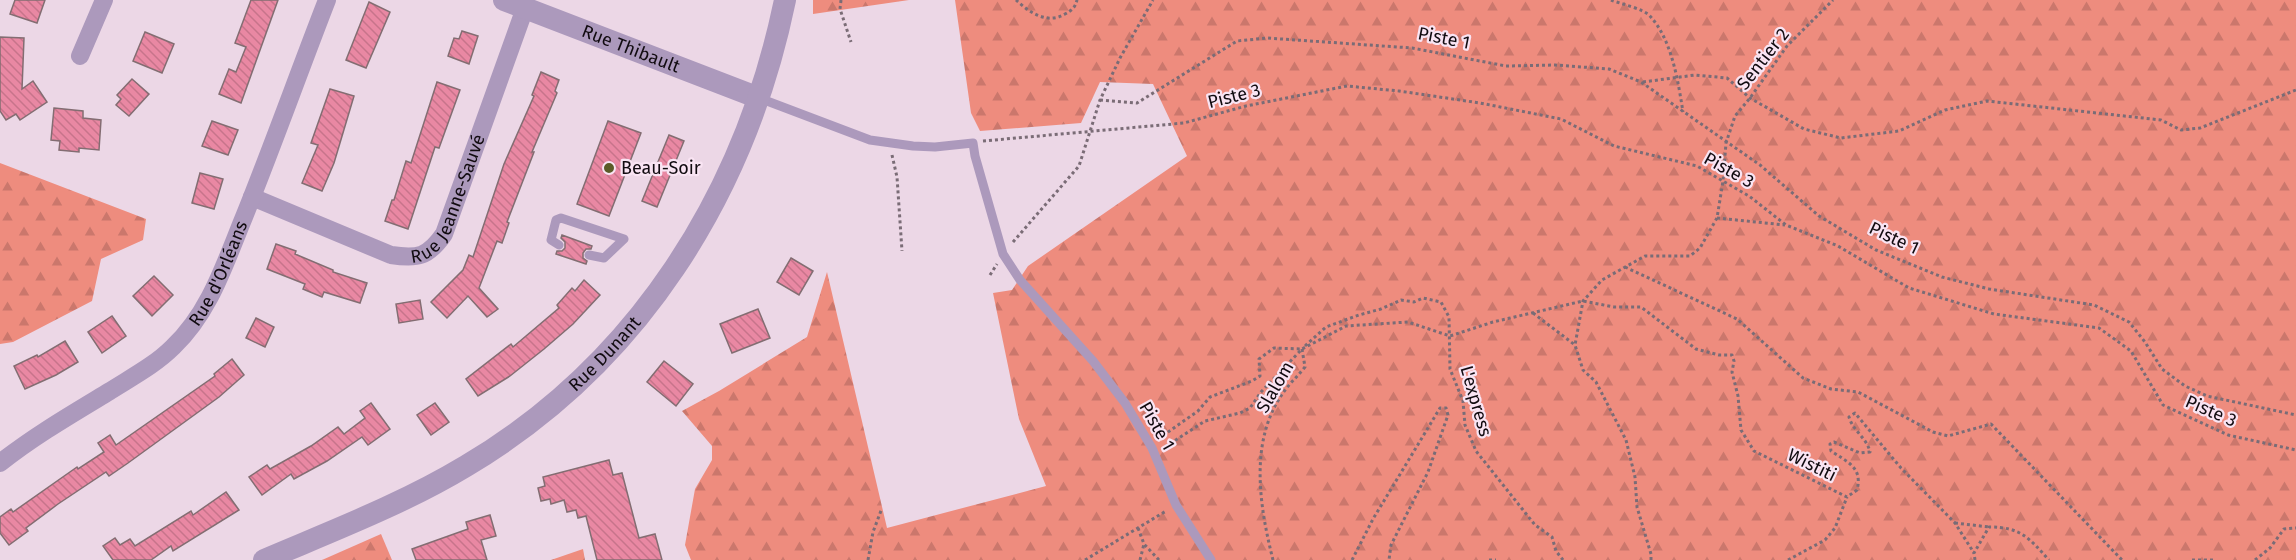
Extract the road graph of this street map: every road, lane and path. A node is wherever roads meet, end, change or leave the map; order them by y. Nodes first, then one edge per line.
1 (104, 0) edge
2 (327, 0) edge
3 (785, 0) edge
4 (841, 0) edge
5 (1016, 0) edge
6 (1077, 0) edge
7 (1611, 0) edge
8 (1833, 0) edge
9 (1154, 1) edge
10 (514, 4) edge
11 (851, 42) dead end
12 (80, 56) dead end
13 (1678, 78) junction
14 (1641, 82) junction
15 (2296, 90) edge
16 (759, 98) junction
17 (1750, 98) junction
18 (1100, 100) junction
19 (1683, 113) junction
20 (1090, 132) junction
21 (975, 142) dead end
22 (890, 143) junction
23 (1726, 143) junction
24 (1723, 181) junction
25 (252, 197) junction
26 (1717, 218) junction
27 (1786, 225) junction
28 (559, 245) dead end
29 (902, 251) dead end
30 (1003, 254) junction
31 (589, 255) dead end
32 (1625, 267) junction
33 (1583, 301) junction
34 (1533, 313) junction
35 (1450, 336) junction
36 (1575, 345) junction
37 (1302, 349) junction
38 (2296, 415) edge
39 (1152, 448) junction
40 (2296, 450) edge
41 (0, 463) edge
42 (1847, 497) junction
43 (1176, 505) junction
44 (882, 508) dead end
45 (1955, 523) junction
46 (1989, 527) junction
47 (1138, 528) junction
48 (2296, 528) edge
49 (1144, 544) junction
50 (1974, 553) junction
51 (264, 560) edge
52 (868, 560) edge
53 (1085, 560) edge
54 (1140, 560) edge
55 (1159, 560) edge
56 (1211, 560) edge
57 (1273, 560) edge
58 (1352, 560) edge
59 (1389, 560) edge
60 (1489, 560) edge
61 (1496, 560) edge
62 (1563, 560) edge
63 (1651, 560) edge
64 (1788, 560) edge
65 (1975, 560) edge
66 (2049, 560) edge
67 (2122, 560) edge
68 (2192, 560) edge
69 (2213, 560) edge
70 (2255, 560) edge

1 - 12 street
2 - 25 street, Rue d'Orléans
3 - 16 street, Rue Dunant
4 - 11 path
5 - 6 path
7 - 13 path
8 - 17 path, Sentier 2
9 - 18 path
10 - 16 street, Rue Thibault
10 - 25 street, Rue Jeanne-Sauvé
13 - 14 path
13 - 17 path
13 - 19 path
14 - 18 path, Piste 1
14 - 19 path, Piste 1
15 - 17 path
16 - 22 lane
16 - 51 street, Rue Dunant
17 - 23 path, Sentier 2
18 - 20 path
19 - 23 path, Piste 1
20 - 21 path, Piste 3
20 - 24 path, Piste 3
20 - 30 path
22 - 29 path
22 - 30 lane, Piste 1
23 - 24 path, Sentier 2
23 - 38 path, Piste 1
24 - 26 path, Sentier 2
24 - 27 path, Piste 3
25 - 41 street, Rue d'Orléans
26 - 27 path
26 - 32 path
27 - 40 path, Piste 3
28 - 31 lane
30 - 39 lane, Piste 1
32 - 33 path
32 - 67 path
33 - 34 path
33 - 36 path
33 - 42 path, Wistiti
34 - 35 path
34 - 36 path
35 - 37 path
35 - 37 path, L'express
35 - 62 path, L'express
36 - 63 path
37 - 39 path
37 - 39 path, Slalom
37 - 57 path, Slalom
39 - 43 lane, Piste 1
42 - 45 path, Wistiti
42 - 64 path
43 - 47 path
43 - 56 lane, Piste 1
44 - 52 path
45 - 46 path
45 - 50 path, Wistiti
46 - 50 path
46 - 66 path
47 - 49 path
47 - 53 path
48 - 70 path
49 - 54 path
49 - 55 path
50 - 65 path
58 - 59 path
60 - 61 path
68 - 69 path

